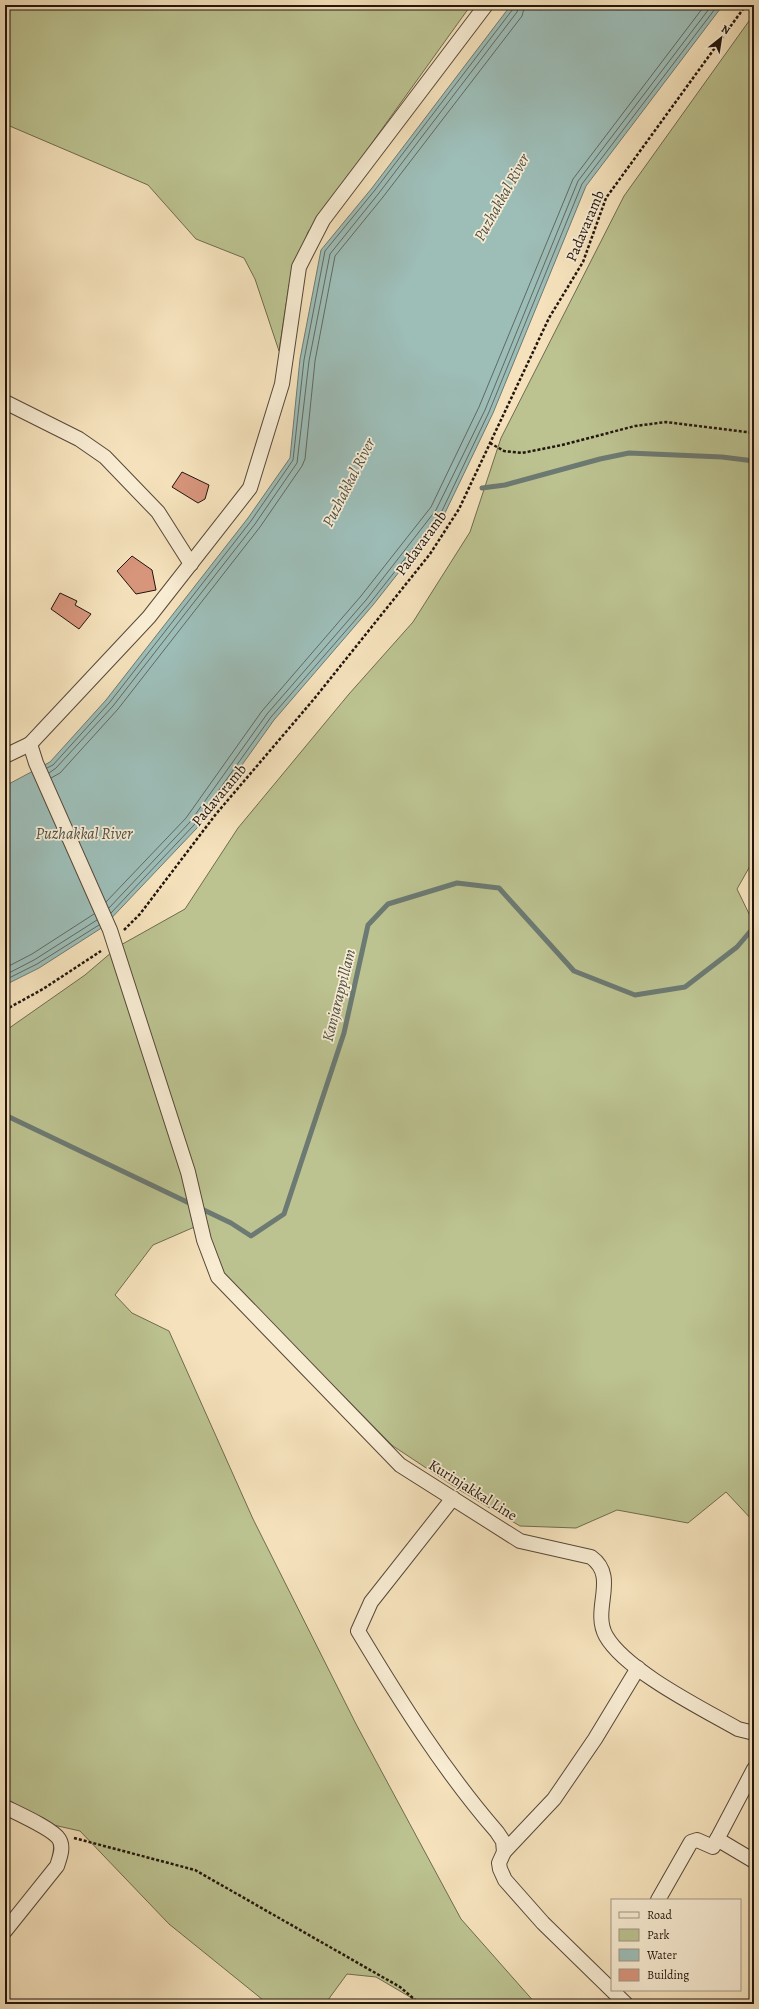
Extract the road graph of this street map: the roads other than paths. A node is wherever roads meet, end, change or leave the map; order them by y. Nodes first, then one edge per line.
1 (486, 5) edge
2 (5, 402) edge
3 (191, 564) junction
4 (30, 744) junction
5 (5, 756) edge
6 (453, 1498) junction
7 (638, 1668) junction
8 (754, 1733) edge
9 (754, 1769) edge
10 (5, 1807) edge
11 (717, 1839) junction
12 (504, 1852) junction
13 (754, 1861) edge
14 (659, 1899) edge
15 (5, 1932) edge
16 (611, 1989) edge
17 (613, 1991) edge
18 (626, 2004) edge

1 - 3 street
2 - 3 street
3 - 4 street
4 - 5 street
4 - 6 street, Kurinjakkal Line
6 - 7 street, Kurinjakkal Line
6 - 12 street
7 - 8 street, Kurinjakkal Line
7 - 12 street
9 - 11 street
10 - 15 street
11 - 13 street
11 - 14 street
12 - 16 street
17 - 18 street

